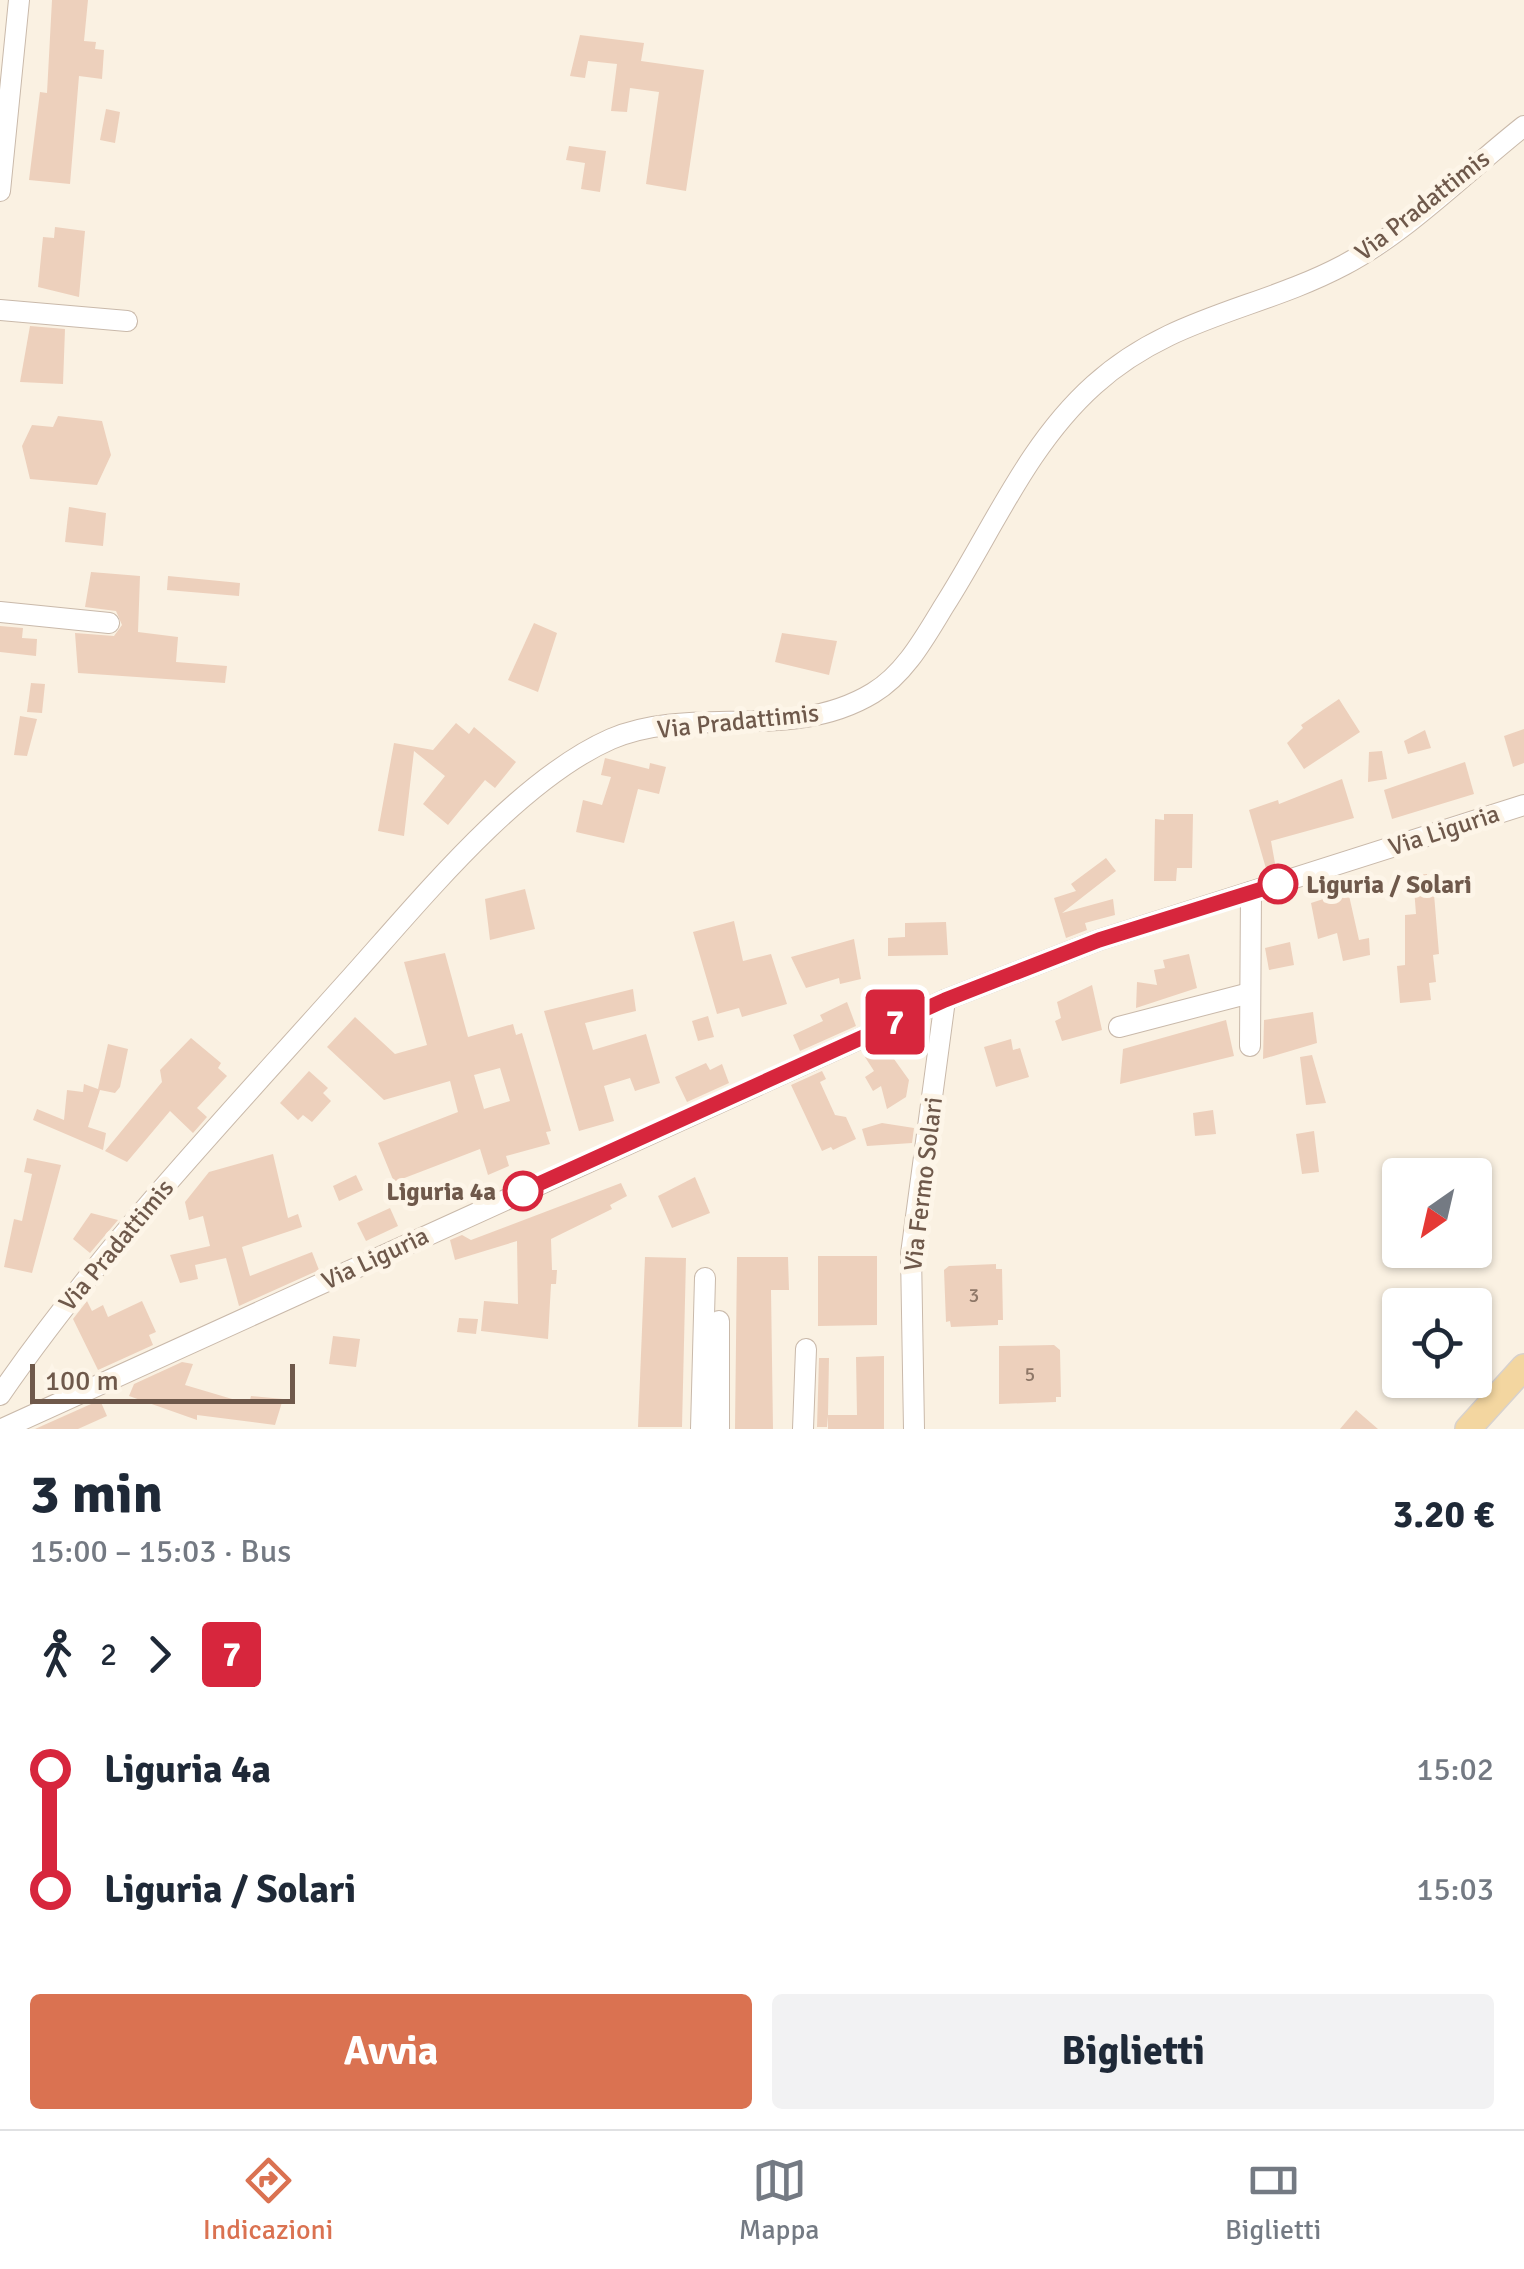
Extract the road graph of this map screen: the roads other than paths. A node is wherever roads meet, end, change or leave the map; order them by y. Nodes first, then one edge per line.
1 (19, 0) edge
2 (1524, 126) edge
3 (0, 191) edge
4 (0, 310) edge
5 (127, 322) dead end
6 (0, 612) edge
7 (110, 623) dead end
8 (1524, 805) edge
9 (1251, 892) junction
10 (1250, 993) junction
11 (945, 1000) junction
12 (1118, 1027) dead end
13 (1250, 1046) dead end
14 (704, 1278) dead end
15 (719, 1321) dead end
16 (806, 1350) dead end
17 (1524, 1367) edge
18 (0, 1394) edge
19 (2, 1429) edge
20 (702, 1429) edge
21 (719, 1429) edge
22 (803, 1429) edge
23 (914, 1429) edge
24 (1468, 1429) edge

1 - 3 street
2 - 18 street, Via Pradattimis
4 - 5 street
6 - 7 street
8 - 9 street, Via Liguria
9 - 10 street
9 - 11 street, Via Liguria
10 - 12 street
10 - 13 street
11 - 19 street, Via Liguria
11 - 23 street, Via Fermo Solari
14 - 20 street
15 - 21 street
16 - 22 street
17 - 24 main road

